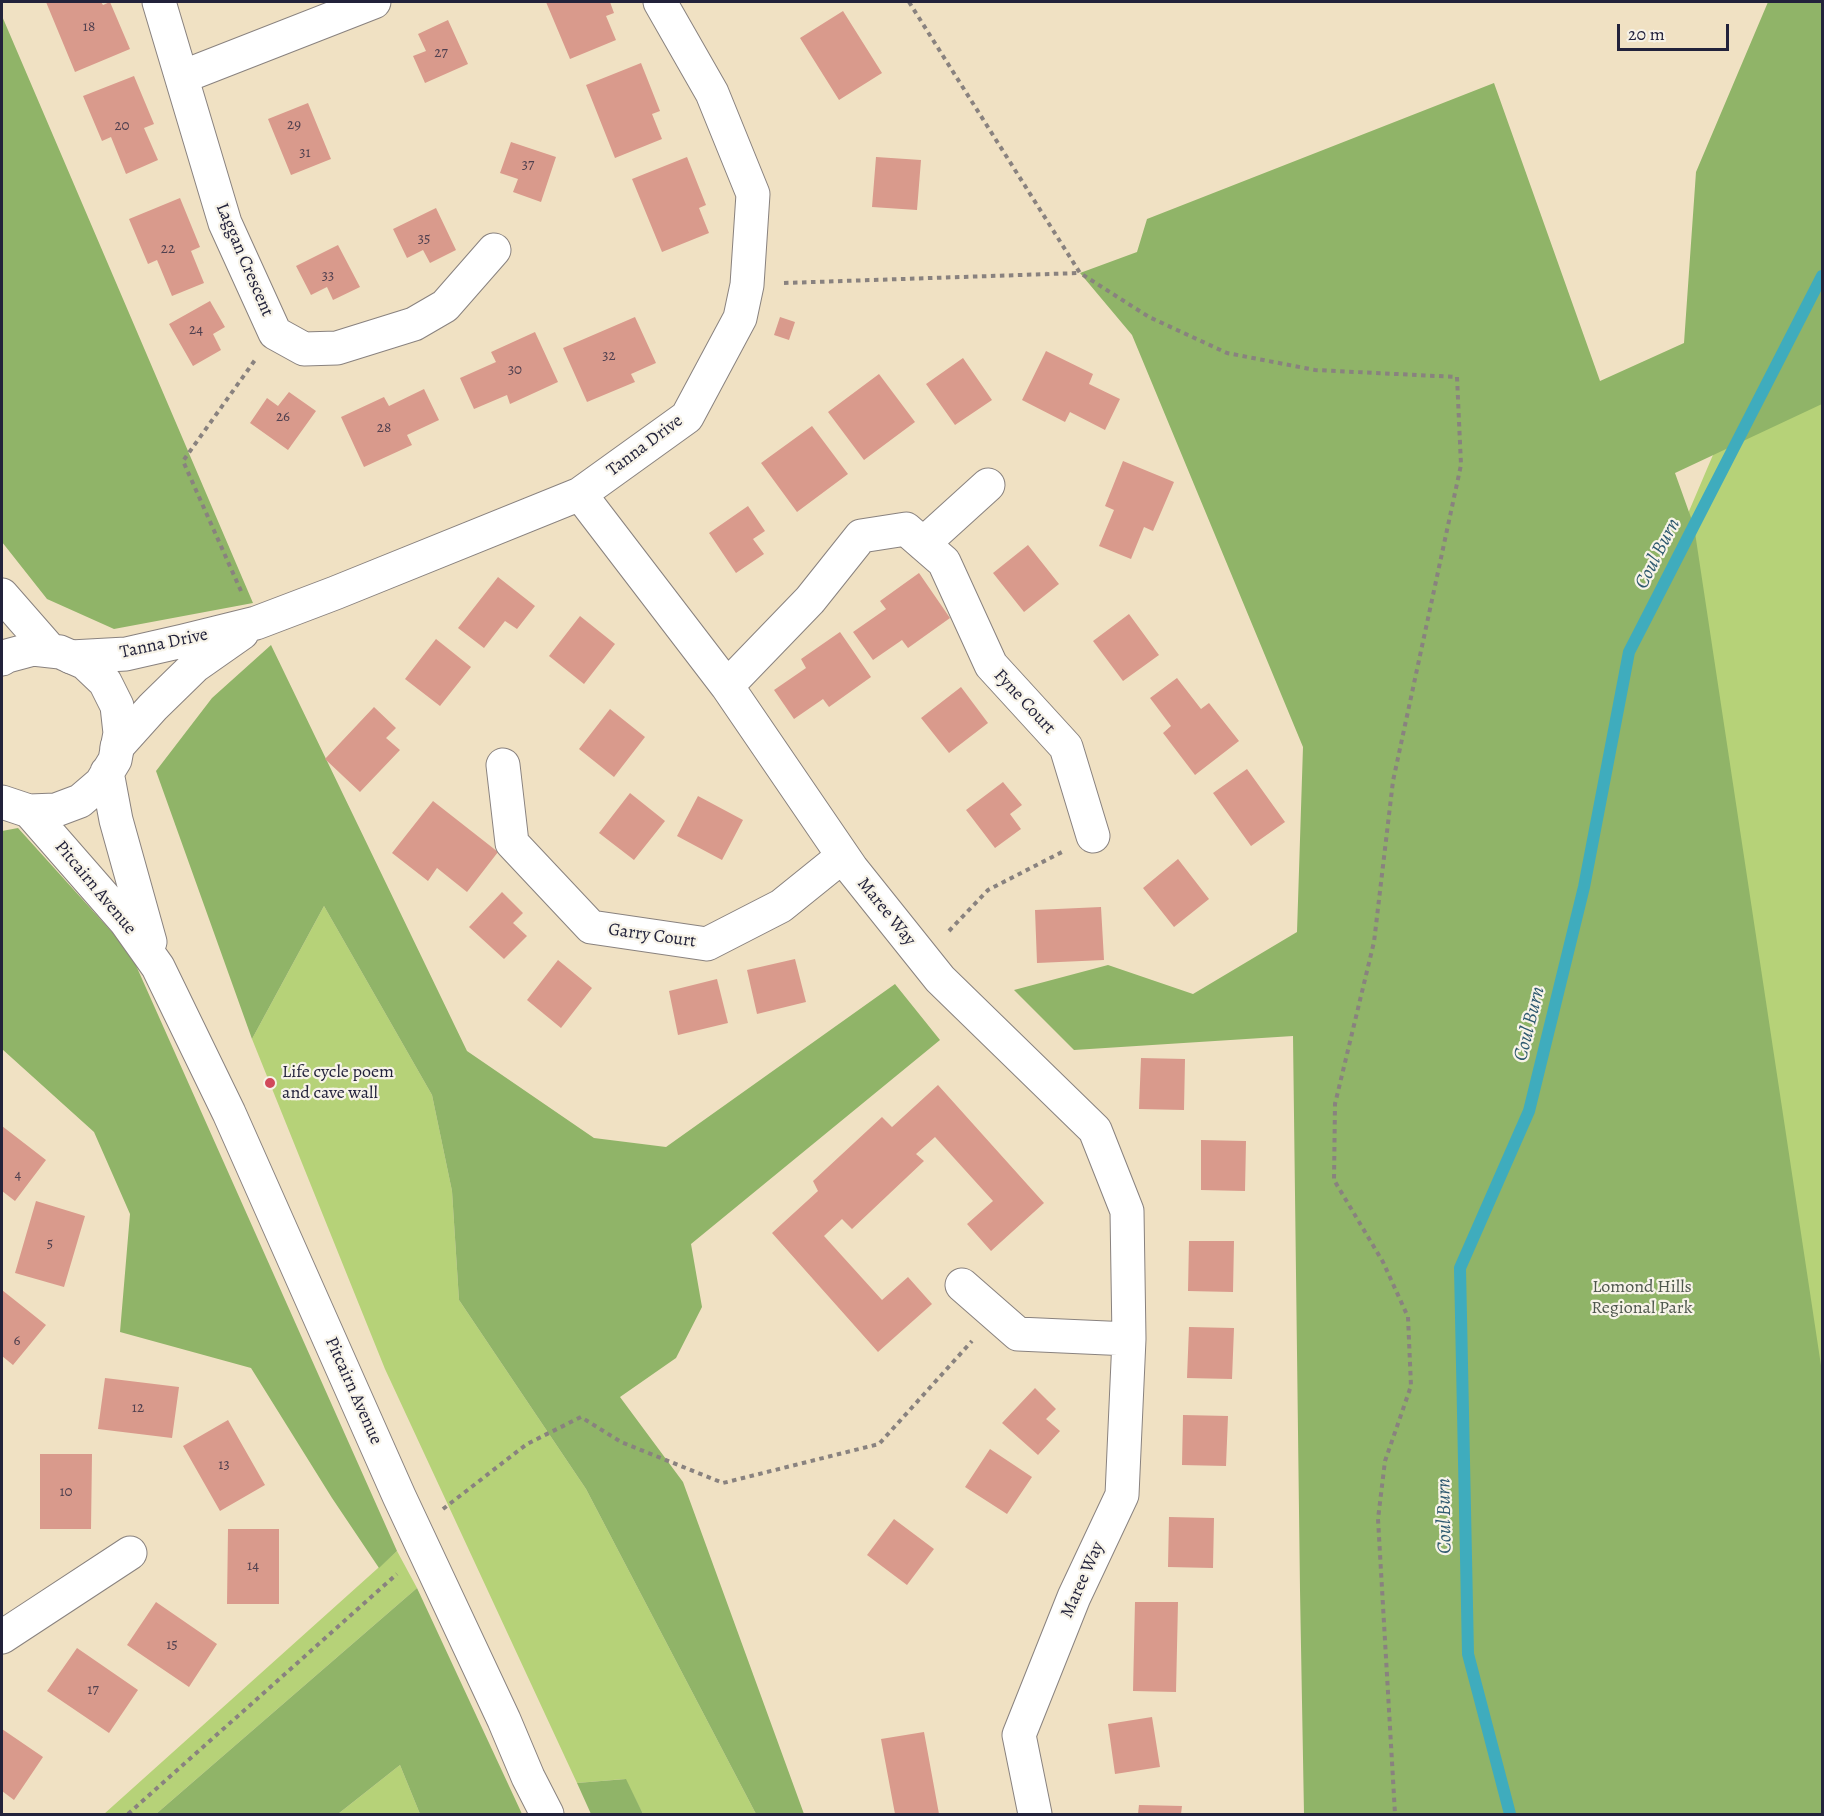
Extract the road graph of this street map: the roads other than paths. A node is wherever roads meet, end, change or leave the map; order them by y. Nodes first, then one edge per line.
1 (159, 2) edge
2 (374, 2) edge
3 (660, 2) edge
4 (182, 77) junction
5 (494, 250) dead end
6 (988, 485) dead end
7 (580, 494) junction
8 (923, 544) junction
9 (2, 596) edge
10 (256, 623) junction
11 (61, 654) junction
12 (2, 659) edge
13 (728, 686) junction
14 (112, 760) junction
15 (503, 765) dead end
16 (12, 807) edge
17 (1093, 836) road end
18 (843, 856) junction
19 (158, 967) junction
20 (962, 1285) dead end
21 (1129, 1339) junction
22 (130, 1553) dead end
23 (2, 1636) edge
24 (547, 1815) edge
25 (1035, 1815) edge

1 - 4 street, Laggan Crescent
2 - 4 street
3 - 7 street, Tanna Drive
4 - 5 street, Laggan Crescent
6 - 8 street
7 - 10 street, Tanna Drive
7 - 13 street, Maree Way
8 - 13 street, Fyne Court
8 - 17 street, Fyne Court
9 - 11 street, Pitcairn Avenue
10 - 11 street, Tanna Drive
10 - 14 street, Tanna Drive
11 - 12 street
11 - 14 street, Pitcairn Avenue
13 - 18 street, Maree Way
14 - 16 street, Pitcairn Avenue
14 - 19 street, Pitcairn Avenue
15 - 18 street, Garry Court
16 - 19 street, Pitcairn Avenue
18 - 21 street, Maree Way
19 - 24 street, Pitcairn Avenue
20 - 21 street
21 - 25 street, Maree Way
22 - 23 street

